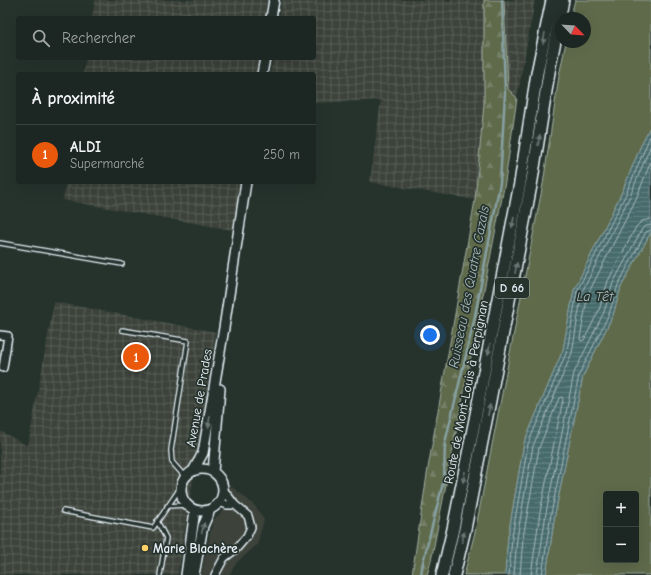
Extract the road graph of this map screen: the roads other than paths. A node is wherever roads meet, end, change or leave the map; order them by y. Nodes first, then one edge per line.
1 (274, 0) edge
2 (552, 0) edge
3 (563, 0) edge
4 (271, 16) edge
5 (265, 60) edge
6 (262, 72) edge
7 (246, 184) edge
8 (0, 243) edge
9 (122, 264) dead end
10 (224, 328) junction
11 (122, 330) dead end
12 (0, 335) edge
13 (3, 368) dead end
14 (213, 472) junction
15 (189, 474) junction
16 (181, 487) junction
17 (223, 489) junction
18 (220, 502) junction
19 (234, 504) junction
20 (186, 505) junction
21 (167, 506) junction
22 (195, 510) junction
23 (210, 510) junction
24 (63, 511) dead end
25 (157, 521) junction
26 (160, 575) edge
27 (186, 575) edge
28 (194, 575) edge
29 (215, 575) edge
30 (442, 575) edge
31 (454, 575) edge

1 - 4 main road
2 -> 30 highway, Route de Mont-Louis à Perpignan / D 66
31 -> 3 highway, Route de Mont-Louis à Perpignan / D 66
5 - 6 main road
7 - 10 main road, Avenue de Prades
8 - 9 lane
10 - 14 main road, Avenue de Prades
10 -> 15 main road, Avenue de Prades
11 - 15 lane
12 - 13 street
14 - 15 main road
14 - 17 main road
15 - 16 main road
16 - 20 main road
16 - 21 lane
17 - 18 main road
17 - 19 street
18 - 19 street
18 - 23 main road
19 - 29 street
20 - 21 lane
20 - 22 main road
21 - 25 lane
22 - 23 main road
22 - 27 main road
28 -> 23 main road
24 - 25 lane
25 - 26 lane

